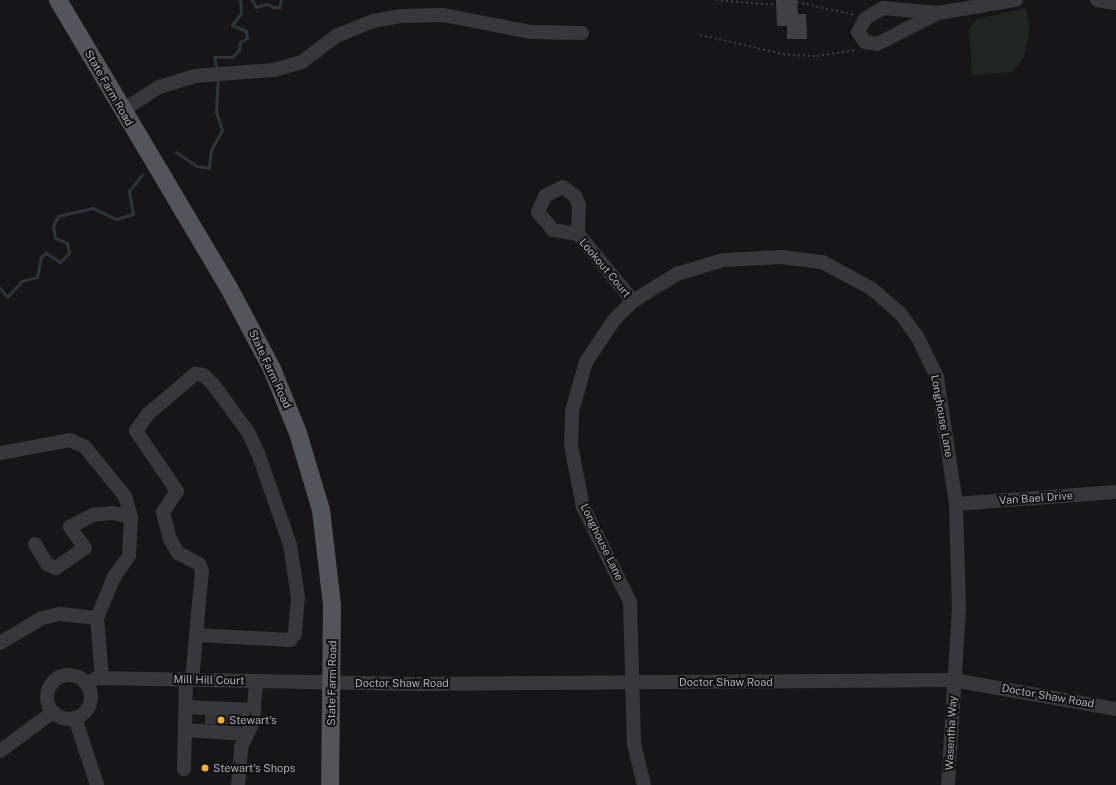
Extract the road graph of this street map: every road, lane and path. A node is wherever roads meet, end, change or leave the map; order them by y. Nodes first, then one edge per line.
1 (58, 0) edge
2 (716, 0) edge
3 (1016, 0) edge
4 (1097, 0) edge
5 (797, 2) dead end
6 (1116, 3) edge
7 (777, 6) dead end
8 (938, 13) junction
9 (865, 19) junction
10 (582, 33) dead end
11 (700, 35) dead end
12 (877, 44) junction
13 (123, 110) junction
14 (578, 234) dead end
15 (633, 301) junction
16 (0, 453) edge
17 (1116, 492) edge
18 (956, 504) junction
19 (131, 517) junction
20 (35, 544) dead end
21 (97, 618) junction
22 (196, 635) junction
23 (0, 642) edge
24 (102, 678) junction
25 (189, 680) junction
26 (953, 680) junction
27 (256, 681) junction
28 (333, 682) junction
29 (634, 682) junction
30 (86, 684) junction
31 (186, 707) junction
32 (1116, 709) edge
33 (254, 710) junction
34 (53, 712) junction
35 (75, 718) junction
36 (212, 720) junction
37 (229, 721) junction
38 (185, 730) junction
39 (247, 734) junction
40 (0, 751) edge
41 (184, 769) dead end
42 (97, 785) edge
43 (238, 785) edge
44 (330, 785) edge
45 (644, 785) edge
46 (948, 785) edge

1 - 13 main road, State Farm Road
2 - 7 path
3 - 8 street
4 - 6 street
5 - 9 path
8 - 9 street
8 - 12 street
9 - 12 street
10 - 13 street
11 - 12 path
13 - 28 main road, State Farm Road
14 - 15 street, Lookout Court
15 - 18 street, Longhouse Lane
15 - 29 street, Longhouse Lane
16 - 19 street
17 - 18 street, Van Bael Drive
18 - 26 street, Longhouse Lane
19 - 20 street
19 - 21 street
21 - 23 street
21 - 24 street
22 - 22 street
22 - 25 street
24 - 25 street, Mill Hill Court
24 - 30 street, Mill Hill Court
25 - 27 street, Mill Hill Court
25 - 31 street
26 - 29 street, Doctor Shaw Road
26 - 32 street, Doctor Shaw Road
26 - 46 street, Wasentha Way
27 - 28 street, Mill Hill Court
27 - 33 street
28 - 29 street, Doctor Shaw Road
28 - 44 main road, State Farm Road
29 - 45 street
30 - 34 street
30 - 35 street
31 - 36 street
31 - 38 street
33 - 37 street
33 - 39 street
34 - 35 street
34 - 40 street
35 - 42 street
36 - 37 street
36 - 37 street
36 - 38 street
37 - 39 street
38 - 41 street
39 - 43 street

